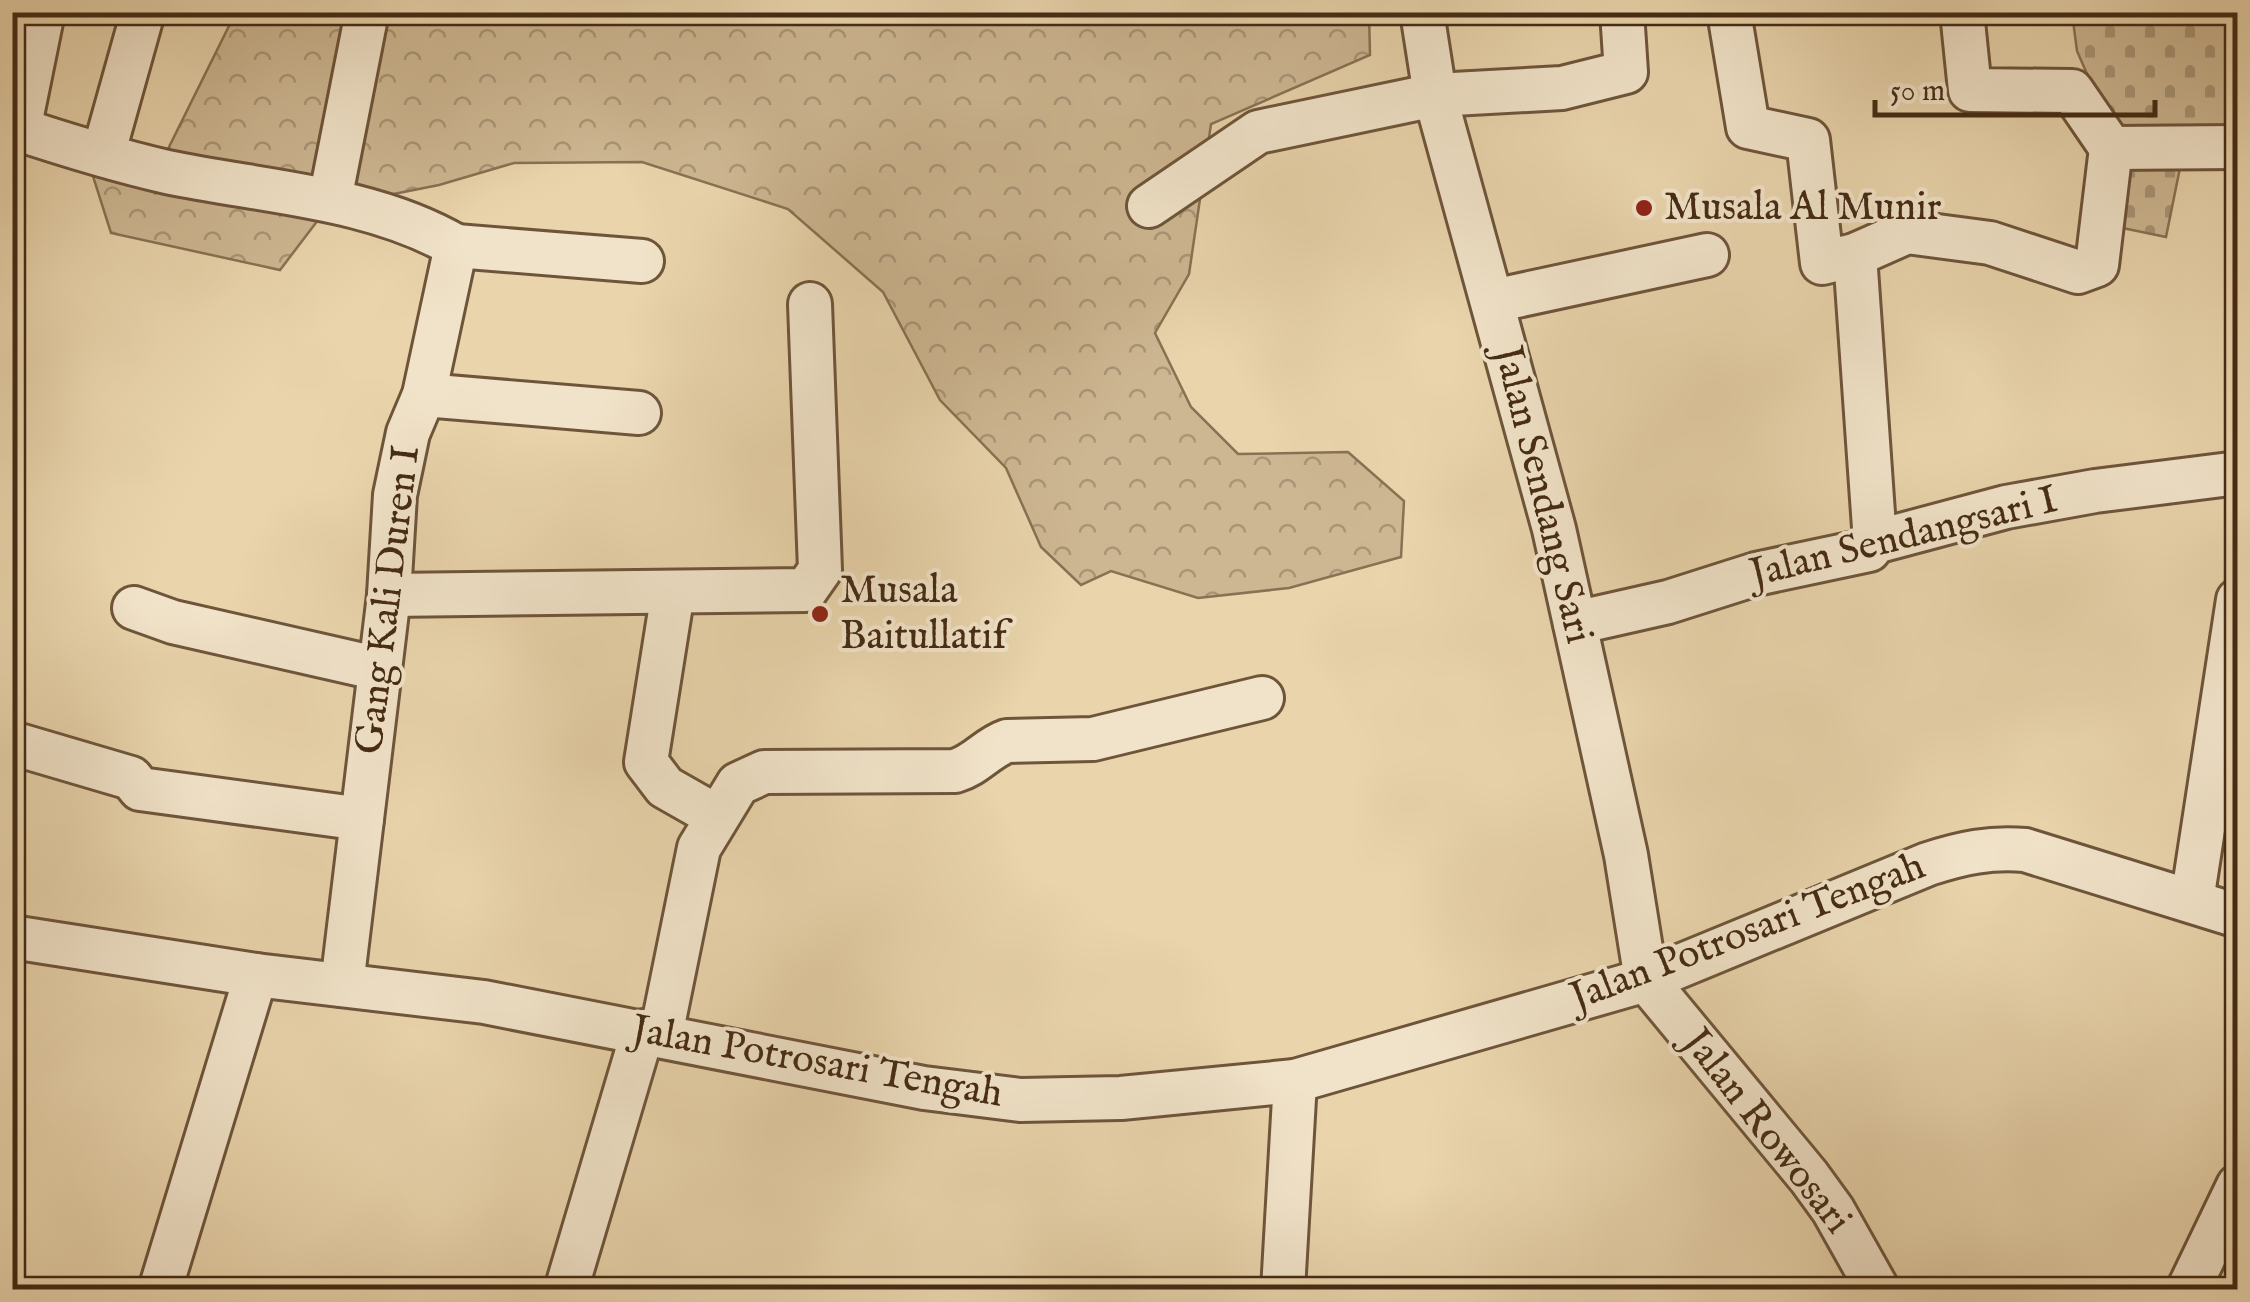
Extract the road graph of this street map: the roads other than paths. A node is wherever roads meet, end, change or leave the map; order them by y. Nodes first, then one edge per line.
1 (43, 12) edge
2 (143, 12) edge
3 (367, 12) edge
4 (1422, 12) edge
5 (1622, 12) edge
6 (1729, 12) edge
7 (1962, 12) edge
8 (1435, 94) junction
9 (16, 128) edge
10 (2238, 147) edge
11 (2111, 148) junction
12 (104, 155) junction
13 (330, 200) junction
14 (1149, 206) dead end
15 (444, 239) junction
16 (1707, 255) dead end
17 (1855, 255) junction
18 (642, 261) dead end
19 (1492, 301) junction
20 (810, 304) dead end
21 (424, 395) junction
22 (639, 413) dead end
23 (2238, 473) edge
24 (1876, 542) junction
25 (673, 592) junction
26 (389, 595) junction
27 (2238, 600) edge
28 (134, 608) dead end
29 (1575, 623) junction
30 (2233, 665) edge
31 (380, 670) junction
32 (1262, 698) dead end
33 (12, 743) edge
34 (716, 816) junction
35 (362, 820) junction
36 (2192, 902) junction
37 (2238, 916) edge
38 (12, 937) edge
39 (256, 975) junction
40 (1646, 980) junction
41 (342, 985) junction
42 (652, 1033) junction
43 (1295, 1080) junction
44 (2232, 1212) edge
45 (160, 1290) edge
46 (566, 1290) edge
47 (1283, 1290) edge
48 (1878, 1290) edge
49 (2188, 1290) edge

1 - 9 street
2 - 12 street
3 - 13 street
4 - 8 street, Jalan Sendang Sari
5 - 8 street
6 - 17 street
7 - 11 street
8 - 14 street
8 - 19 street, Jalan Sendang Sari
9 - 12 street
10 - 11 street
11 - 17 street
12 - 13 street
13 - 15 street
15 - 18 street
15 - 21 street, Gang Kali Duren I
16 - 19 street
17 - 24 street
19 - 29 street, Jalan Sendang Sari
20 - 25 street
21 - 22 street
21 - 26 street, Gang Kali Duren I
23 - 24 street, Jalan Sendangsari I
24 - 29 street, Jalan Sendangsari I
25 - 26 street
25 - 34 street
26 - 31 street, Gang Kali Duren I
27 - 30 street
28 - 31 street
29 - 40 street, Jalan Sendang Sari
30 - 36 street
31 - 35 street, Gang Kali Duren I
32 - 34 street
33 - 35 street
34 - 42 street
35 - 41 street, Gang Kali Duren I
36 - 37 street, Jalan Potrosari Tengah
36 - 40 street, Jalan Potrosari Tengah
38 - 39 street, Jalan Potrosari Tengah
39 - 41 street, Jalan Potrosari Tengah
39 - 45 street
40 - 43 street, Jalan Potrosari Tengah
40 - 48 street, Jalan Rowosari
41 - 42 street, Jalan Potrosari Tengah
42 - 43 street, Jalan Potrosari Tengah
42 - 46 street
43 - 47 street
44 - 49 street

